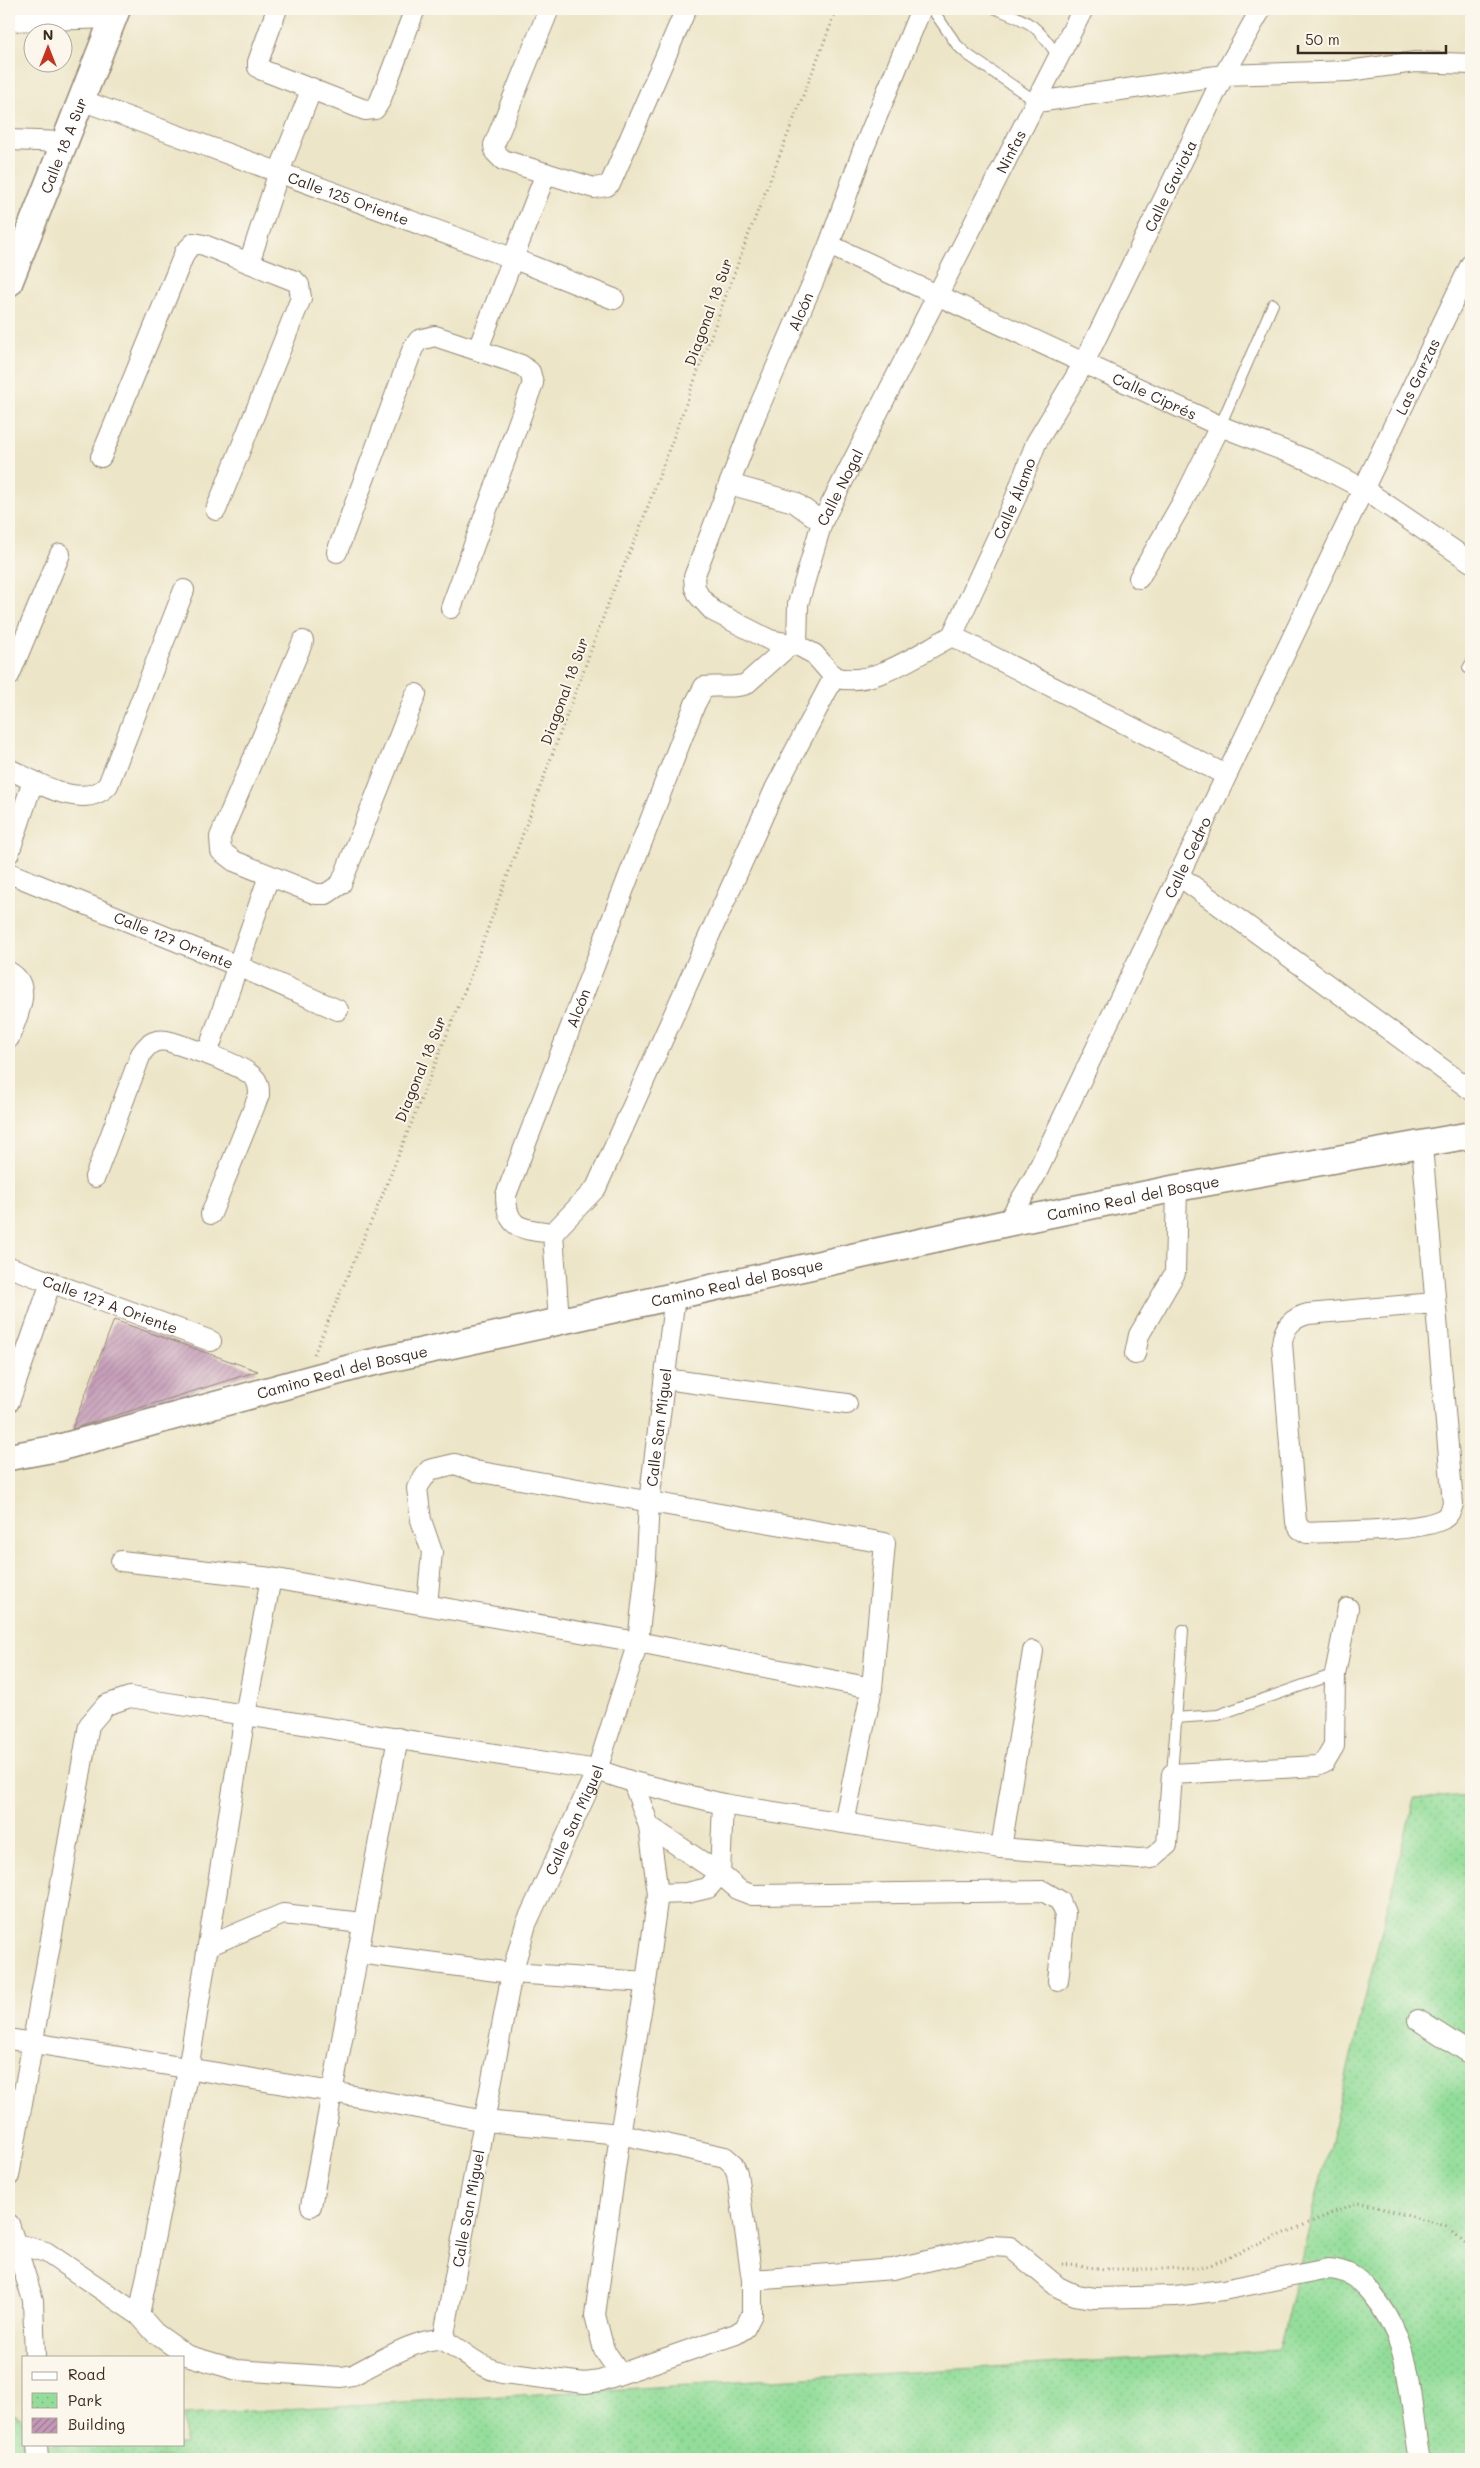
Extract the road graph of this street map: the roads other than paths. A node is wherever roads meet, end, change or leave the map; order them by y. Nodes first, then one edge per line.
1 (277, 9) edge
2 (415, 9) edge
3 (549, 9) edge
4 (686, 9) edge
5 (921, 9) edge
6 (932, 9) edge
7 (996, 9) edge
8 (1083, 9) edge
9 (1261, 9) edge
10 (115, 13) edge
11 (9, 21) edge
12 (1058, 56) junction
13 (1471, 64) edge
14 (1224, 75) junction
15 (312, 88) junction
16 (81, 100) junction
17 (1037, 102) junction
18 (9, 140) edge
19 (64, 142) junction
20 (279, 172) junction
21 (546, 173) junction
22 (829, 245) junction
23 (512, 258) junction
24 (249, 263) junction
25 (1471, 264) edge
26 (10, 277) edge
27 (939, 295) junction
28 (614, 299) dead end
29 (1273, 304) dead end
30 (478, 349) junction
31 (1084, 363) junction
32 (1220, 426) junction
33 (101, 457) dead end
34 (729, 484) junction
35 (1362, 488) junction
36 (216, 510) dead end
37 (822, 522) junction
38 (337, 552) dead end
39 (60, 554) dead end
40 (1471, 562) edge
41 (1139, 578) dead end
42 (184, 590) dead end
43 (451, 608) dead end
44 (952, 636) junction
45 (302, 641) dead end
46 (794, 644) junction
47 (9, 676) edge
48 (834, 677) junction
49 (416, 694) dead end
50 (9, 769) edge
51 (1226, 775) junction
52 (33, 781) junction
53 (9, 853) edge
54 (9, 873) edge
55 (1178, 875) junction
56 (269, 876) junction
57 (238, 966) junction
58 (9, 972) edge
59 (338, 1010) dead end
60 (9, 1038) edge
61 (207, 1054) junction
62 (1471, 1090) edge
63 (1471, 1135) edge
64 (1422, 1146) junction
65 (95, 1177) dead end
66 (1177, 1188) junction
67 (211, 1214) dead end
68 (1007, 1223) junction
69 (553, 1233) junction
70 (9, 1267) edge
71 (51, 1282) junction
72 (675, 1296) junction
73 (1434, 1303) junction
74 (558, 1321) junction
75 (211, 1341) dead end
76 (1135, 1354) dead end
77 (665, 1379) junction
78 (9, 1402) edge
79 (847, 1404) dead end
80 (9, 1457) edge
81 (649, 1502) junction
82 (120, 1561) dead end
83 (271, 1578) junction
84 (427, 1605) junction
85 (1348, 1608) dead end
86 (1183, 1630) dead end
87 (638, 1642) junction
88 (1033, 1651) dead end
89 (1335, 1674) junction
90 (872, 1688) junction
91 (245, 1715) junction
92 (1175, 1718) junction
93 (398, 1738) junction
94 (597, 1770) junction
95 (1172, 1774) junction
96 (634, 1782) junction
97 (723, 1804) junction
98 (844, 1823) junction
99 (649, 1826) junction
100 (1001, 1848) junction
101 (720, 1874) junction
102 (658, 1894) junction
103 (362, 1923) junction
104 (208, 1946) junction
105 (358, 1953) junction
106 (512, 1973) junction
107 (1058, 1981) dead end
108 (646, 1982) junction
109 (1418, 2020) dead end
110 (9, 2039) edge
111 (34, 2042) junction
112 (1471, 2054) edge
113 (188, 2070) junction
114 (333, 2092) junction
115 (485, 2121) junction
116 (620, 2134) junction
117 (9, 2176) edge
118 (311, 2206) dead end
119 (9, 2224) edge
120 (12, 2243) edge
121 (752, 2280) junction
122 (139, 2315) junction
123 (443, 2340) junction
124 (35, 2356) edge
125 (620, 2373) junction
126 (37, 2446) edge
127 (38, 2459) edge
128 (1420, 2459) edge

1 - 15 street
2 - 15 street
3 - 21 street
4 - 21 street
5 - 22 street, Alcón
6 - 17 lane
7 - 12 lane
8 - 12 street, Ninfas
9 - 14 street, Calle Gaviota
10 - 11 street
10 - 16 street, Calle 18 A Sur
12 - 17 street, Ninfas
13 - 14 street
14 - 17 street
14 - 31 street, Calle Gaviota
15 - 20 street
16 - 19 street, Calle 18 A Sur
16 - 20 street, Calle 125 Oriente
17 - 27 street, Ninfas
18 - 19 street
19 - 26 street, Calle 18 A Sur
20 - 23 street, Calle 125 Oriente
20 - 24 street
21 - 23 street
22 - 27 street, Calle Ciprés
22 - 34 street, Alcón
23 - 28 street, Calle 125 Oriente
23 - 30 street
24 - 33 street
24 - 36 street
25 - 35 street, Las Garzas
27 - 31 street, Calle Ciprés
27 - 37 street, Calle Nogal
29 - 32 lane
30 - 38 street
30 - 43 street
31 - 32 street, Calle Ciprés
31 - 44 street, Calle Álamo
32 - 35 street, Calle Ciprés
32 - 41 street
34 - 37 street
34 - 46 street, Alcón
35 - 40 street, Calle Ciprés
35 - 51 street, Calle Cedro
37 - 46 street, Calle Nogal
39 - 47 street
42 - 52 street
44 - 48 street
44 - 51 street
45 - 56 street
46 - 48 street
46 - 69 street, Alcón
48 - 69 street
49 - 56 street
50 - 52 street
51 - 55 street, Calle Cedro
52 - 53 street
54 - 57 street, Calle 127 Oriente
55 - 62 street
55 - 68 street, Calle Cedro
56 - 57 street
57 - 59 street, Calle 127 Oriente
57 - 61 street
58 - 60 street
61 - 65 street
61 - 67 street
63 - 64 street, Camino Real del Bosque
64 - 66 street, Camino Real del Bosque
64 - 73 street
66 - 68 street, Camino Real del Bosque
66 - 76 street
68 - 72 street, Camino Real del Bosque
69 - 74 street
70 - 71 street, Calle 127 A Oriente
71 - 75 street, Calle 127 A Oriente
71 - 78 street
72 - 74 street, Camino Real del Bosque
72 - 77 street, Calle San Miguel
73 - 73 street
74 - 80 street, Camino Real del Bosque
77 - 79 street
77 - 81 street, Calle San Miguel
81 - 84 street
81 - 87 street, Calle San Miguel
81 - 90 street
82 - 83 street
83 - 84 street
83 - 91 street
84 - 87 street
85 - 89 street
86 - 92 lane
87 - 90 street
87 - 94 street, Calle San Miguel
88 - 100 street
89 - 92 lane
89 - 95 street
90 - 98 street
91 - 93 street
91 - 104 street
91 - 111 street
92 - 95 lane
93 - 94 street
93 - 103 street
94 - 96 street
94 - 106 street, Calle San Miguel
95 - 100 street
96 - 97 street
96 - 99 street
97 - 98 street
97 - 101 street
98 - 100 street
99 - 101 street
99 - 102 street
101 - 102 street
101 - 107 street
102 - 108 street
103 - 104 street
103 - 105 street
104 - 113 street
105 - 106 street
105 - 114 street
106 - 108 street
106 - 115 street, Calle San Miguel
108 - 116 street
109 - 112 street
110 - 111 street
111 - 113 street
111 - 117 street
113 - 114 street
113 - 122 street
114 - 115 street
114 - 118 street
115 - 116 street
115 - 123 street, Calle San Miguel
116 - 121 street
116 - 125 street
119 - 120 street
120 - 122 street
120 - 124 street
121 - 125 street
121 - 128 street
122 - 123 street
123 - 125 street
126 - 127 street

